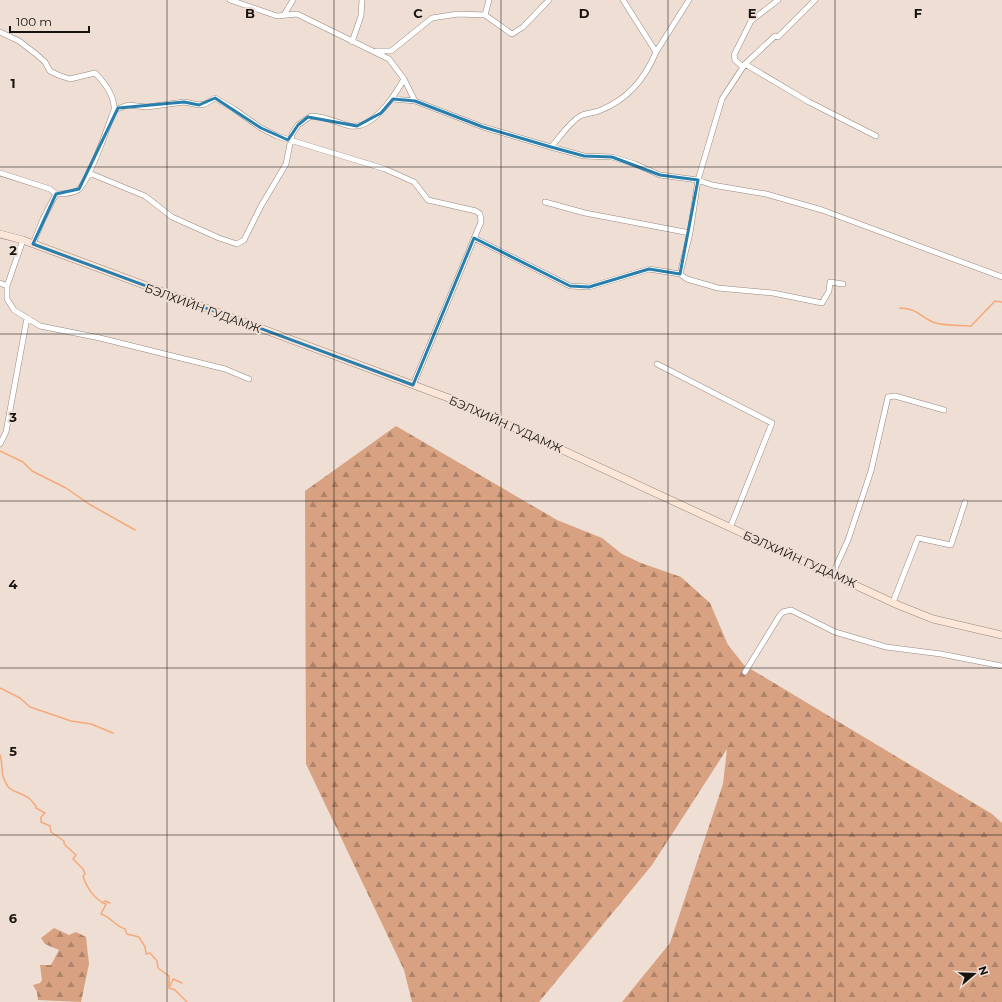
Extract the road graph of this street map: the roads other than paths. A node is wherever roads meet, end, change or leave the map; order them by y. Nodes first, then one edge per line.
1 (230, 0) edge
2 (293, 0) edge
3 (362, 0) edge
4 (489, 0) edge
5 (549, 0) edge
6 (623, 0) edge
7 (689, 0) edge
8 (778, 0) edge
9 (815, 0) edge
10 (284, 15) junction
11 (485, 15) junction
12 (0, 32) edge
13 (352, 42) junction
14 (373, 50) junction
15 (656, 52) junction
16 (744, 65) junction
17 (404, 79) junction
18 (393, 99) junction
19 (416, 101) junction
20 (114, 110) junction
21 (876, 136) dead end
22 (289, 141) junction
23 (551, 147) junction
24 (0, 173) edge
25 (89, 173) junction
26 (698, 180) junction
27 (56, 194) junction
28 (544, 202) dead end
29 (690, 233) junction
30 (0, 234) edge
31 (474, 238) junction
32 (23, 240) junction
33 (33, 244) junction
34 (680, 274) junction
35 (1002, 277) edge
36 (0, 283) edge
37 (843, 284) dead end
38 (7, 286) junction
39 (27, 318) junction
40 (657, 364) dead end
41 (249, 379) dead end
42 (413, 385) junction
43 (944, 410) dead end
44 (0, 444) edge
45 (965, 502) dead end
46 (730, 528) junction
47 (833, 574) junction
48 (893, 602) junction
49 (1002, 635) edge
50 (1002, 666) edge
51 (745, 672) dead end

1 - 10 street
2 - 10 street
3 - 13 street
4 - 11 street
5 - 11 street
6 - 15 street
7 - 15 street
8 - 16 street
9 - 16 street
10 - 13 street
11 - 14 street
12 - 20 street
13 - 14 street
14 - 17 street
15 - 23 street
16 - 21 street
16 - 26 street
17 - 18 street
17 - 19 street
18 - 19 street
18 - 22 street
19 - 23 street
20 - 22 street
20 - 25 street
22 - 25 street
22 - 31 street
23 - 26 street
24 - 27 street
25 - 27 street
26 - 29 street
26 - 35 street
27 - 33 street
28 - 29 street
29 - 34 street
30 - 32 main road, БЭЛХИЙН ГУДАМЖ
31 - 34 street
31 - 42 street
32 - 33 main road, БЭЛХИЙН ГУДАМЖ
32 - 38 street
33 - 42 main road, БЭЛХИЙН ГУДАМЖ
34 - 37 street
36 - 38 street
38 - 39 street
39 - 41 street
39 - 44 street
40 - 46 street
42 - 46 main road, БЭЛХИЙН ГУДАМЖ
43 - 47 street
45 - 48 street
46 - 47 main road, БЭЛХИЙН ГУДАМЖ
47 - 48 main road, БЭЛХИЙН ГУДАМЖ
48 - 49 main road, БЭЛХИЙН ГУДАМЖ
50 - 51 street

